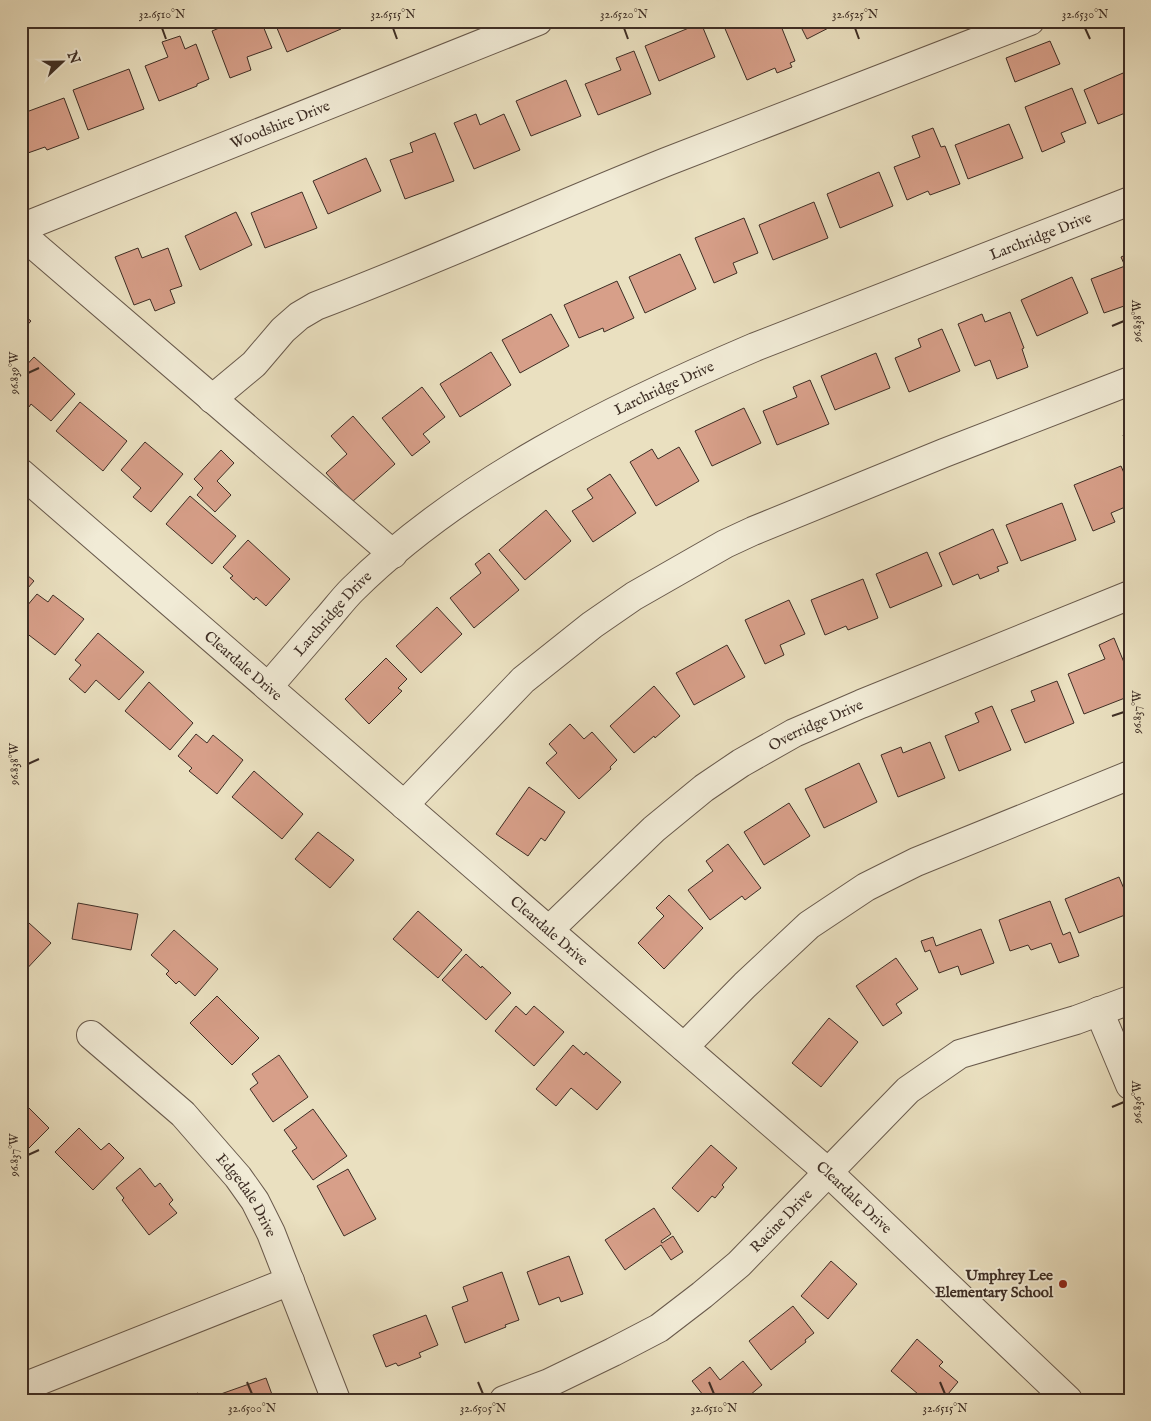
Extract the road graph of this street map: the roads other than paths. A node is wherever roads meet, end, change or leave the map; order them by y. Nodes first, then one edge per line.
1 (538, 21) edge
2 (1030, 21) edge
3 (1130, 201) edge
4 (21, 228) edge
5 (21, 234) edge
6 (1130, 381) edge
7 (212, 399) junction
8 (21, 473) edge
9 (393, 554) junction
10 (1130, 595) edge
11 (268, 687) junction
12 (1130, 775) edge
13 (404, 805) junction
14 (548, 930) junction
15 (1130, 1000) edge
16 (1099, 1011) junction
17 (91, 1035) dead end
18 (684, 1047) junction
19 (1130, 1085) edge
20 (829, 1173) junction
21 (290, 1281) junction
22 (21, 1388) edge
23 (336, 1400) edge
24 (504, 1400) edge
25 (1068, 1400) edge

1 - 4 street, Woodshire Drive
2 - 7 street
3 - 9 street, Larchridge Drive
5 - 7 street
6 - 13 street
7 - 9 street
8 - 11 street, Cleardale Drive
9 - 11 street, Larchridge Drive
10 - 14 street, Overridge Drive
11 - 13 street, Cleardale Drive
12 - 18 street
13 - 14 street, Cleardale Drive
14 - 18 street, Cleardale Drive
15 - 16 street, Racine Drive
16 - 19 street
16 - 20 street, Racine Drive
17 - 21 street, Edgedale Drive
18 - 20 street, Cleardale Drive
20 - 24 street, Racine Drive
20 - 25 street, Cleardale Drive
21 - 22 street
21 - 23 street, Edgedale Drive

